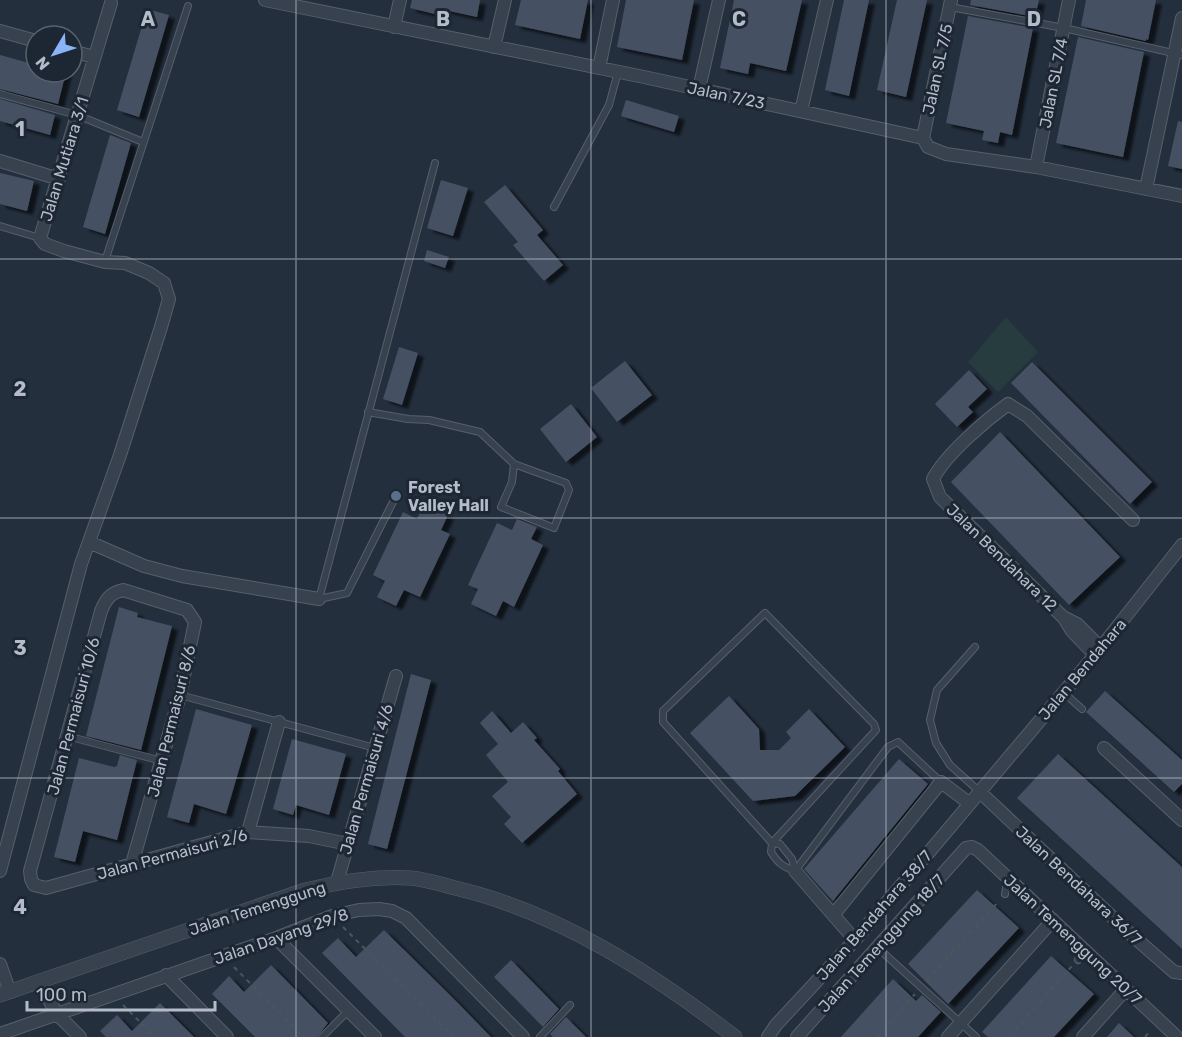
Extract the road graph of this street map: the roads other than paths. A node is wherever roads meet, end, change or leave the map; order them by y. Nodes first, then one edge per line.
1 (266, 0) edge
2 (400, 0) edge
3 (505, 0) edge
4 (613, 0) edge
5 (718, 0) edge
6 (827, 0) edge
7 (1069, 0) edge
8 (291, 2) edge
9 (111, 3) dead end
10 (951, 3) edge
11 (188, 6) dead end
12 (1182, 18) edge
13 (394, 27) junction
14 (1064, 28) junction
15 (0, 31) edge
16 (24, 38) edge
17 (494, 47) junction
18 (84, 54) edge
19 (1178, 54) edge
20 (94, 57) junction
21 (599, 68) junction
22 (618, 72) junction
23 (699, 89) junction
24 (0, 94) edge
25 (801, 111) junction
26 (77, 115) junction
27 (923, 138) junction
28 (143, 142) junction
29 (0, 161) edge
30 (435, 163) dead end
31 (1036, 167) junction
32 (59, 179) junction
33 (1146, 189) junction
34 (1182, 196) edge
35 (554, 207) dead end
36 (0, 226) edge
37 (43, 241) junction
38 (105, 262) junction
39 (368, 412) junction
40 (514, 464) junction
41 (397, 495) dead end
42 (1133, 520) dead end
43 (89, 542) junction
44 (1182, 545) edge
45 (319, 599) junction
46 (156, 600) joint
47 (975, 647) dead end
48 (1098, 651) junction
49 (396, 676) dead end
50 (1064, 692) junction
51 (180, 694) junction
52 (1082, 709) dead end
53 (279, 722) junction
54 (67, 736) junction
55 (375, 748) junction
56 (1104, 748) dead end
57 (162, 761) junction
58 (941, 782) junction
59 (980, 792) junction
60 (969, 803) junction
61 (1182, 820) edge
62 (248, 832) junction
63 (772, 843) junction
64 (348, 844) junction
65 (966, 848) joint
66 (132, 864) junction
67 (795, 871) junction
68 (0, 872) edge
69 (1008, 877) junction
70 (337, 882) junction
71 (34, 885) joint
72 (1005, 894) road end
73 (834, 914) junction
74 (1053, 920) junction
75 (276, 938) junction
76 (855, 940) junction
77 (878, 948) junction
78 (0, 964) edge
79 (1182, 973) edge
80 (166, 975) junction
81 (39, 982) junction
82 (1126, 989) junction
83 (5, 994) edge
84 (570, 1005) dead end
85 (349, 1010) junction
86 (57, 1014) junction
87 (960, 1023) junction
88 (0, 1034) edge
89 (80, 1037) edge
90 (227, 1037) edge
91 (322, 1037) edge
92 (375, 1037) edge
93 (523, 1037) edge
94 (540, 1037) edge
95 (735, 1037) edge
96 (768, 1037) edge
97 (797, 1037) edge
98 (948, 1037) edge
99 (976, 1037) edge
100 (1083, 1037) edge
101 (1177, 1037) edge

1 - 8 street, Jalan 7/23
2 - 13 street
3 - 17 street
4 - 21 street
5 - 23 street
6 - 25 street
7 - 14 street, Jalan SL 7/4
8 - 13 street, Jalan 7/23
9 - 20 street, Jalan Mutiara 3/1
10 - 14 lane
10 - 27 street, Jalan SL 7/5
11 - 28 lane
12 - 19 street
13 - 17 street, Jalan 7/23
14 - 19 lane
14 - 31 street, Jalan SL 7/4
15 - 16 street
17 - 21 street, Jalan 7/23
18 - 20 street
19 - 33 street
20 - 26 street, Jalan Mutiara 3/1
21 - 22 street, Jalan 7/23
22 - 23 street, Jalan 7/23
22 - 35 lane
23 - 25 street, Jalan 7/23
24 - 26 lane
25 - 27 street, Jalan 7/23
26 - 28 lane
26 - 32 street, Jalan Mutiara 3/1
27 - 31 street, Jalan 7/23
28 - 38 lane
29 - 32 street
30 - 39 lane
31 - 33 street, Jalan 7/23
32 - 37 street, Jalan Mutiara 3/1
33 - 34 street, Jalan 7/23
36 - 37 lane
37 - 38 street
38 - 43 street
39 - 40 lane
39 - 45 lane
40 - 40 lane
41 - 45 lane
42 - 48 street, Jalan Bendahara 12
43 - 45 street
43 - 68 street
44 - 48 street, Jalan Bendahara
46 - 51 street, Jalan Permaisuri 8/6
46 - 54 street, Jalan Permaisuri 10/6
47 - 59 lane
48 - 50 street, Jalan Bendahara
49 - 55 street, Jalan Permaisuri 4/6
50 - 52 lane
50 - 59 street, Jalan Bendahara
51 - 53 lane
51 - 57 street, Jalan Permaisuri 8/6
53 - 55 lane
53 - 62 street
54 - 57 lane
54 - 71 street, Jalan Permaisuri 10/6
55 - 64 street, Jalan Permaisuri 4/6
56 - 61 street
57 - 66 street, Jalan Permaisuri 8/6
58 - 60 street
58 - 67 lane
58 - 73 street
59 - 60 street, Jalan Bendahara 38/7
59 - 79 street, Jalan Bendahara 36/7
60 - 76 street, Jalan Bendahara 38/7
62 - 64 street, Jalan Permaisuri 2/6
62 - 66 street, Jalan Permaisuri 2/6
63 - 63 lane
63 - 67 lane
63 - 67 lane
64 - 70 street, Jalan Permaisuri 4/6
65 - 69 street, Jalan Temenggung 20/7
65 - 77 street, Jalan Temenggung 18/7
66 - 71 street, Jalan Permaisuri 2/6
67 - 73 street
69 - 72 lane
69 - 74 street, Jalan Temenggung 20/7
70 - 81 street, Jalan Temenggung
70 - 95 street, Jalan Temenggung
73 - 76 street
74 - 82 street, Jalan Temenggung 20/7
74 - 87 street
75 - 80 street, Jalan Dayang 29/8
75 - 85 street
75 - 93 street, Jalan Dayang 29/8
76 - 96 street, Jalan Bendahara 38/7
77 - 87 lane
77 - 97 street, Jalan Temenggung 18/7
78 - 83 street
80 - 86 street, Jalan Dayang 29/8
80 - 90 street
81 - 83 street, Jalan Temenggung
81 - 86 street
82 - 100 street
82 - 101 street, Jalan Temenggung 20/7
84 - 94 lane
85 - 91 lane
85 - 92 street
86 - 88 street, Jalan Dayang 29/8
86 - 89 street
87 - 98 street
87 - 99 lane

